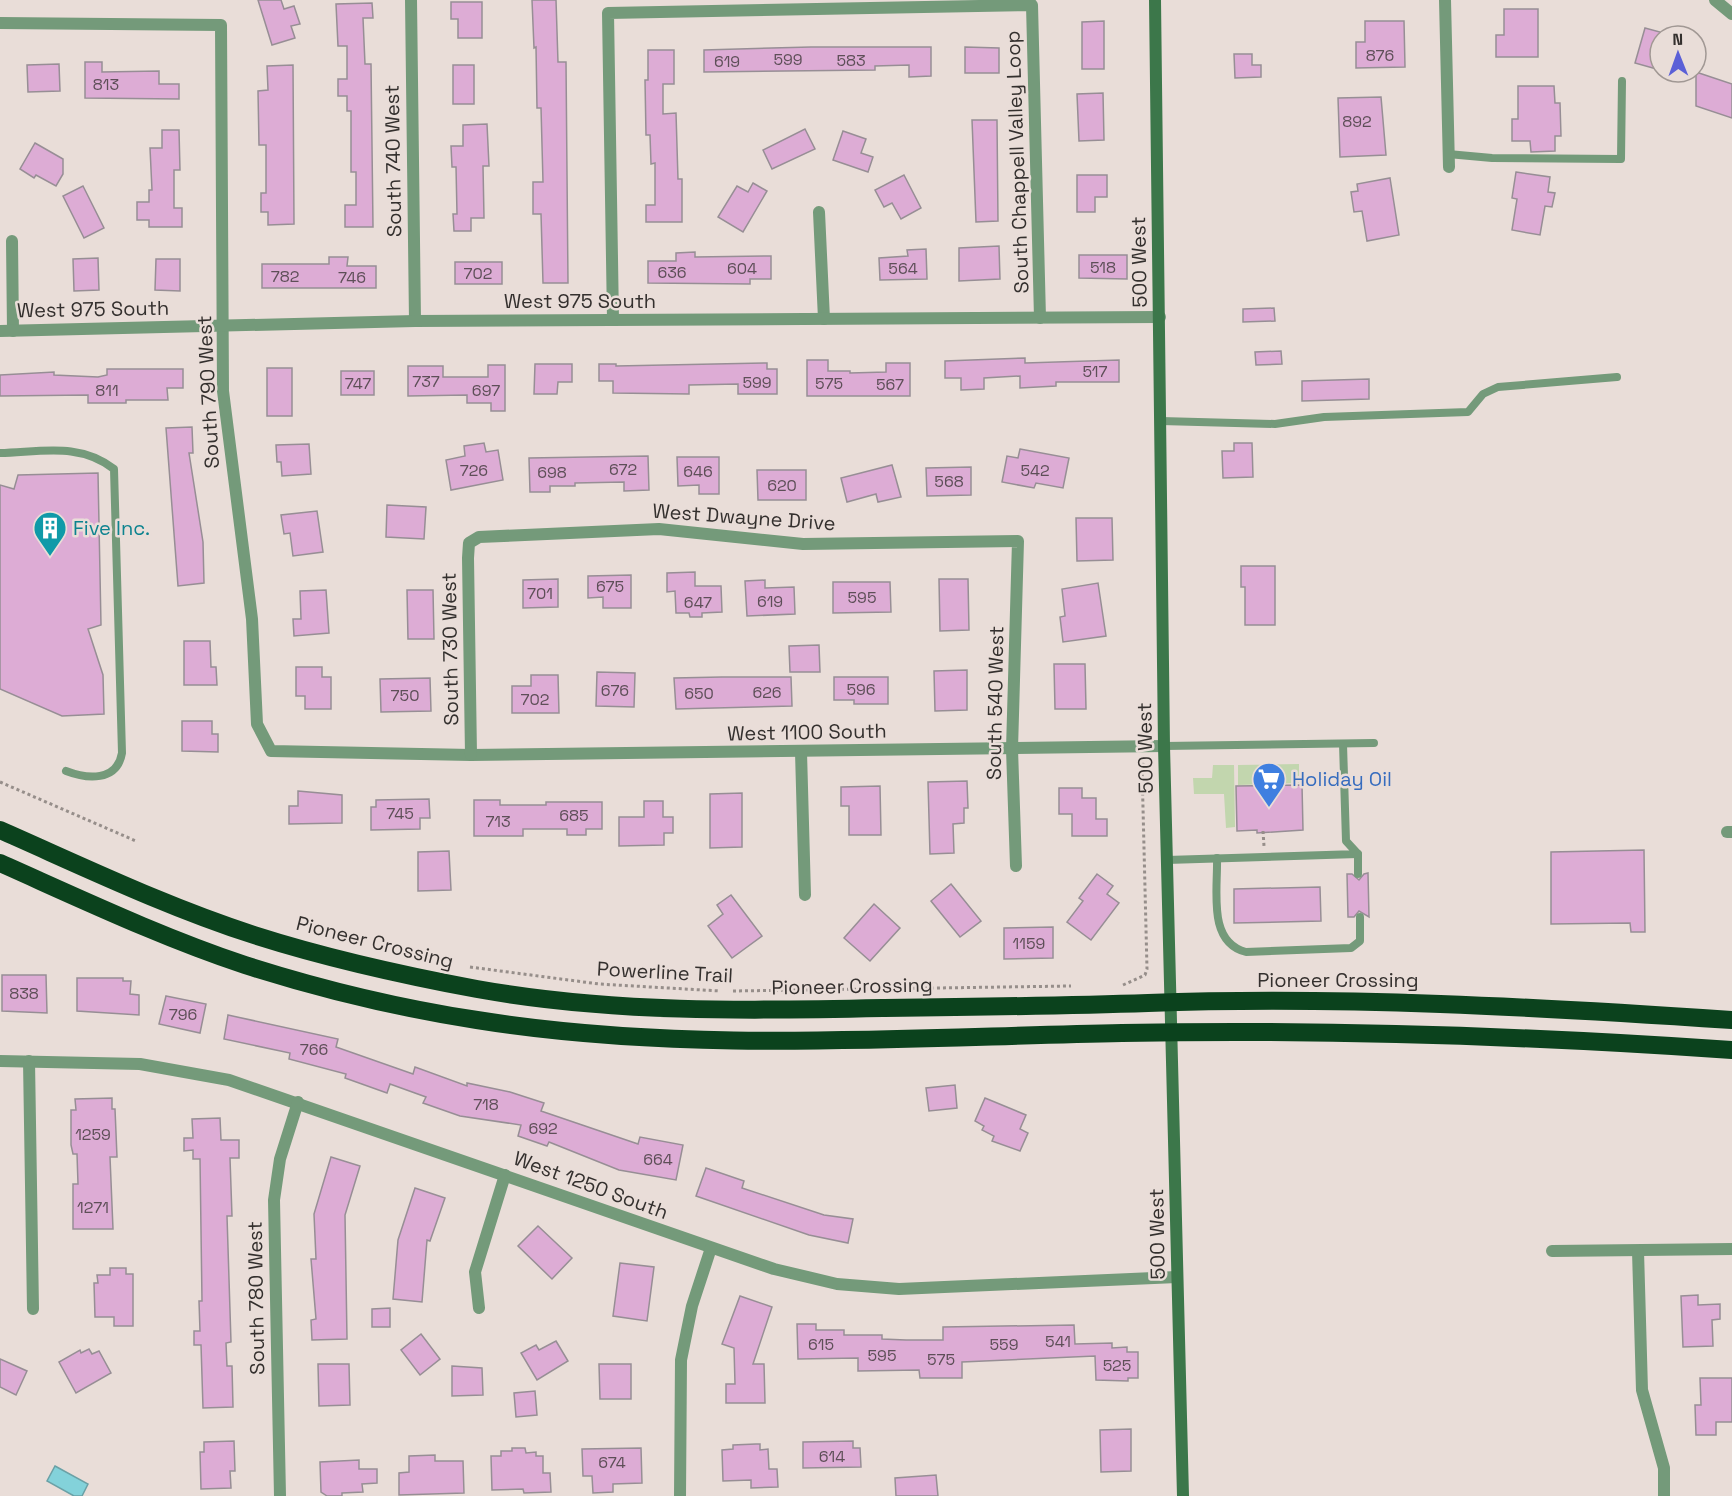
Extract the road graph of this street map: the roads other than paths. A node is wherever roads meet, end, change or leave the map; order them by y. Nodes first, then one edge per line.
1 (411, 0) edge
2 (1155, 0) edge
3 (1445, 0) edge
4 (1715, 0) edge
5 (1732, 14) edge
6 (0, 23) edge
7 (1622, 81) dead end
8 (1448, 154) junction
9 (1449, 167) dead end
10 (819, 212) dead end
11 (12, 241) dead end
12 (1160, 317) junction
13 (1041, 318) junction
14 (824, 319) junction
15 (613, 320) junction
16 (415, 321) junction
17 (222, 326) junction
18 (13, 330) junction
19 (0, 331) edge
20 (1617, 377) dead end
21 (1161, 421) junction
22 (0, 453) edge
23 (1018, 541) joint
24 (469, 543) joint
25 (1374, 743) dead end
26 (1343, 744) junction
27 (1164, 746) junction
28 (1012, 750) junction
29 (271, 752) joint
30 (801, 752) junction
31 (471, 754) junction
32 (66, 771) dead end
33 (0, 830) edge
34 (1358, 854) junction
35 (1217, 858) junction
36 (1167, 860) junction
37 (0, 863) edge
38 (1016, 866) dead end
39 (1358, 874) dead end
40 (805, 895) dead end
41 (1360, 917) dead end
42 (1171, 1003) junction
43 (1732, 1020) edge
44 (1173, 1032) junction
45 (1732, 1050) edge
46 (0, 1061) edge
47 (29, 1061) junction
48 (298, 1102) junction
49 (505, 1175) junction
50 (711, 1248) junction
51 (1732, 1249) edge
52 (1552, 1251) dead end
53 (1638, 1251) junction
54 (1177, 1278) junction
55 (479, 1308) dead end
56 (33, 1309) dead end
57 (280, 1496) edge
58 (680, 1496) edge
59 (1183, 1496) edge
60 (1664, 1496) edge

1 - 16 street, South 740 West
2 - 12 street, 500 West
3 - 8 street
4 - 5 street
6 - 17 street, South 790 West
7 - 8 lane
8 - 9 street
10 - 14 street
11 - 18 street
12 - 13 street, West 975 South
12 - 21 street, 500 West
13 - 14 street, West 975 South
13 - 15 street, South Chappell Valley Loop
14 - 15 street, West 975 South
15 - 16 street, West 975 South
16 - 17 street, West 975 South
17 - 18 street, West 975 South
17 - 29 street, South 790 West
18 - 19 street, West 975 South
20 - 21 lane
21 - 27 street, 500 West
22 - 32 lane
23 - 24 street, West Dwayne Drive
23 - 28 street, South 540 West
24 - 31 street, South 730 West
25 - 26 lane, West 1100 South
26 - 27 lane, West 1100 South
26 - 34 lane
27 - 28 street, West 1100 South
27 - 36 street, 500 West
28 - 30 street, West 1100 South
28 - 38 street, South 540 West
29 - 31 street, West 1100 South
30 - 31 street, West 1100 South
30 - 40 street
33 - 42 highway, Pioneer Crossing
34 - 35 lane
34 - 39 lane
35 - 36 lane
35 - 41 lane
36 - 42 street, 500 West
37 - 44 highway
42 - 43 highway, Pioneer Crossing
42 - 44 street, 500 West
44 - 45 highway
44 - 54 street, 500 West
46 - 47 street, West 1250 South
47 - 48 street, West 1250 South
47 - 56 street
48 - 49 street, West 1250 South
48 - 57 street, South 780 West
49 - 50 street, West 1250 South
49 - 55 street
50 - 54 street, West 1250 South
50 - 58 street
51 - 53 street
52 - 53 street
53 - 60 street
54 - 59 street, 500 West

